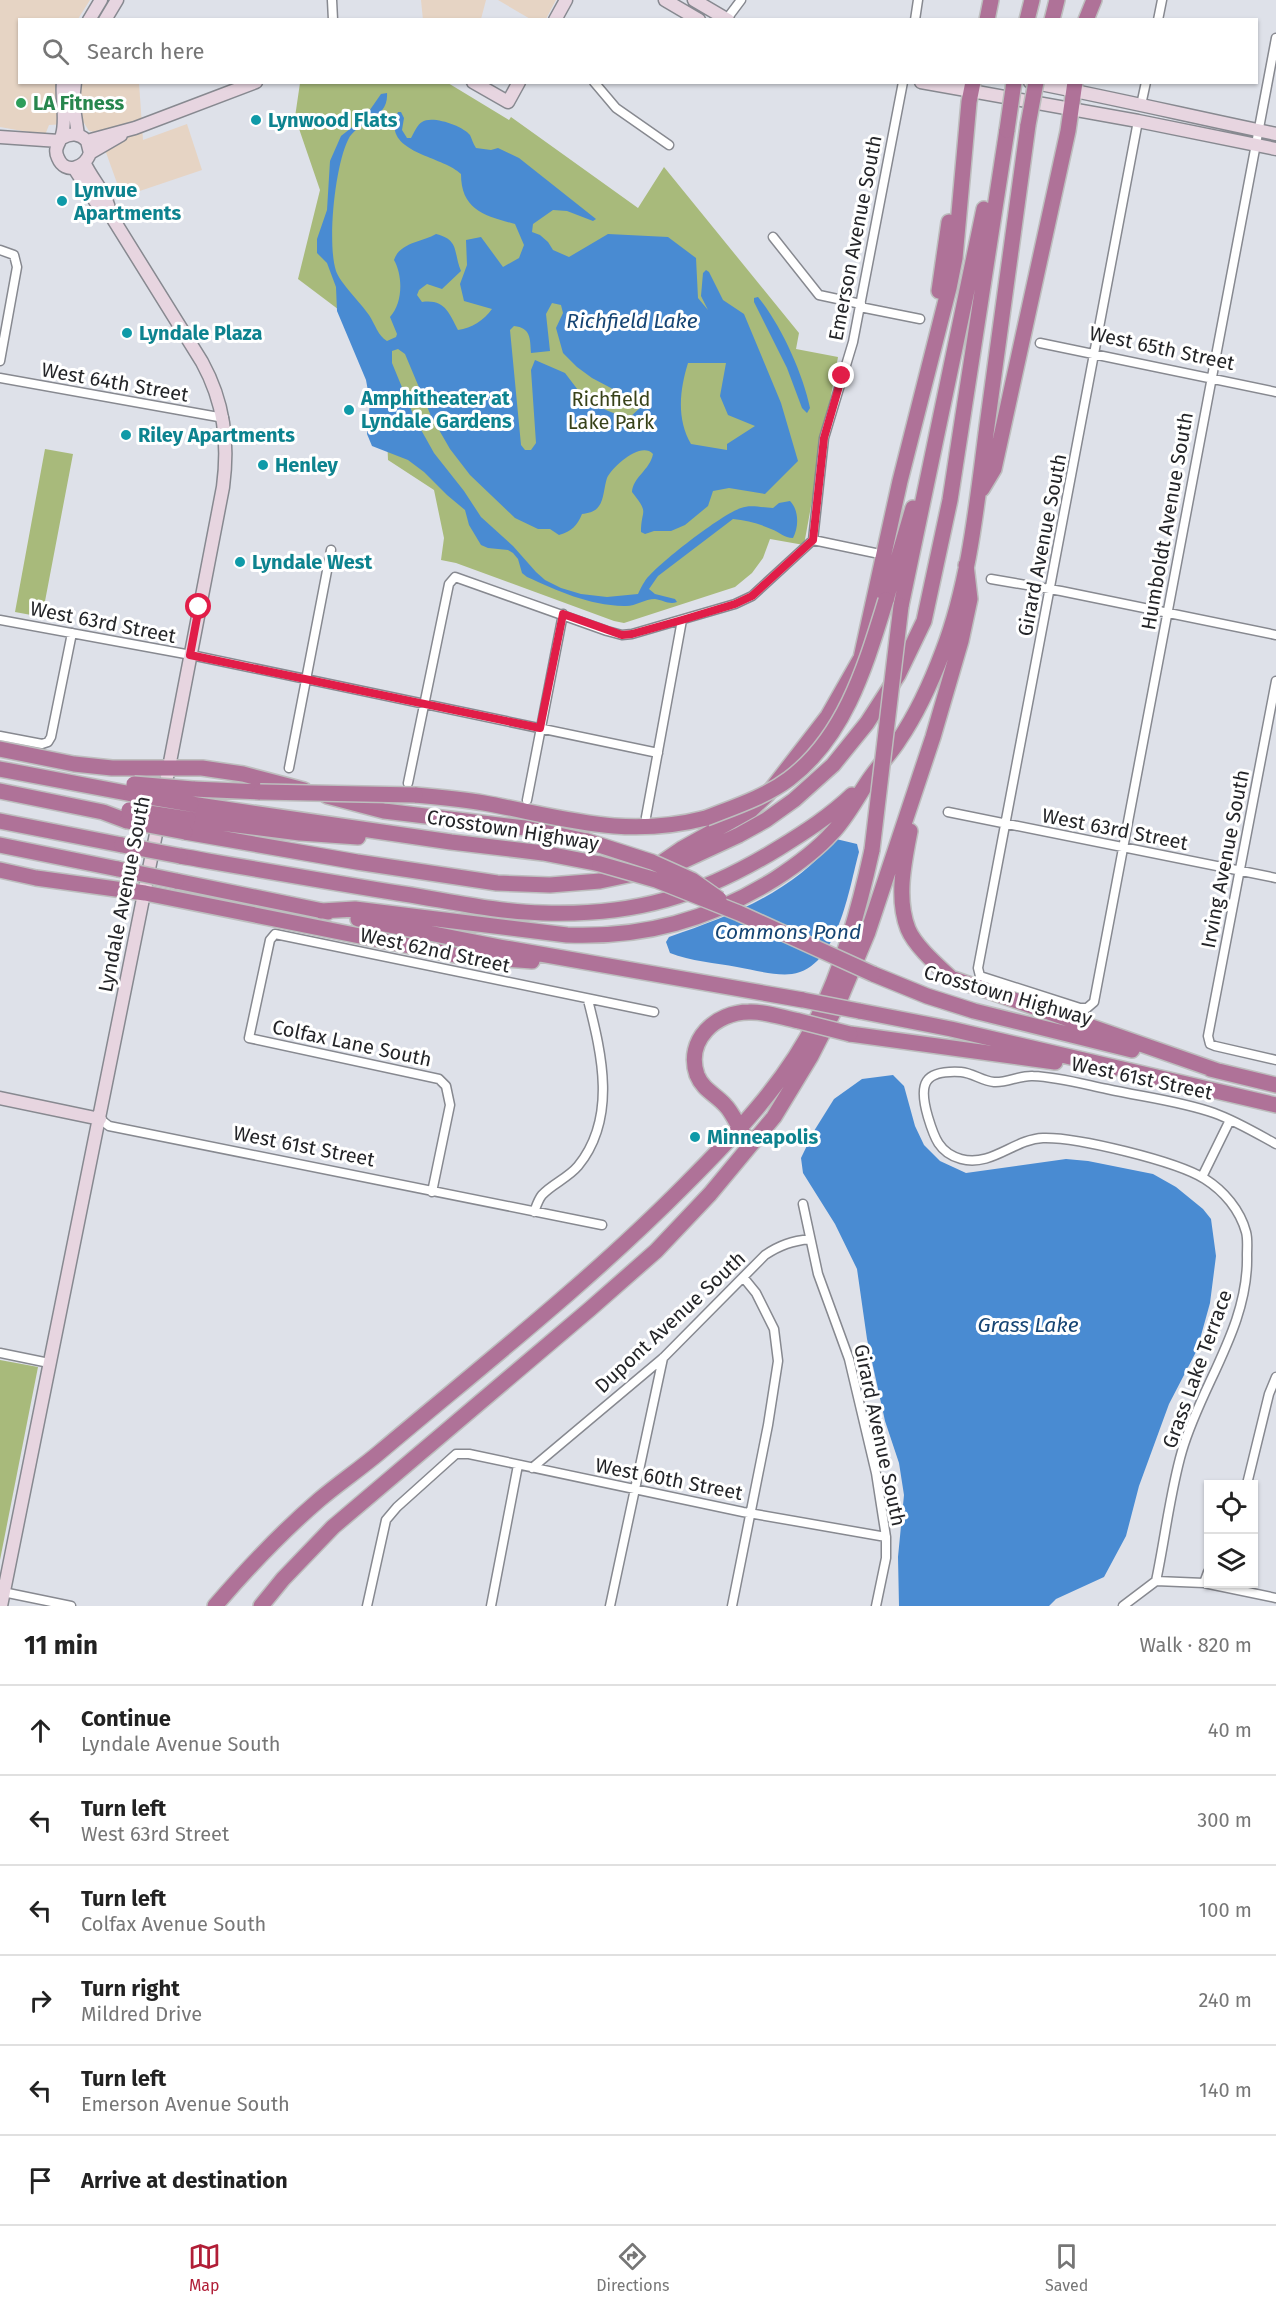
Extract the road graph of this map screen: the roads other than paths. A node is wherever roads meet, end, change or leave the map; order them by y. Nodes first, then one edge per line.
1 (101, 0) edge
2 (117, 0) edge
3 (332, 0) edge
4 (566, 0) edge
5 (665, 0) edge
6 (694, 0) edge
7 (741, 0) edge
8 (918, 0) edge
9 (991, 0) edge
10 (1032, 0) edge
11 (1057, 0) edge
12 (1084, 0) edge
13 (1094, 0) edge
14 (1162, 0) edge
15 (90, 18) edge
16 (106, 18) edge
17 (333, 18) edge
18 (556, 18) edge
19 (696, 18) edge
20 (725, 18) edge
21 (728, 18) edge
22 (915, 18) edge
23 (987, 18) edge
24 (1028, 18) edge
25 (1052, 18) edge
26 (1082, 18) edge
27 (1087, 18) edge
28 (1158, 18) edge
29 (1276, 38) edge
30 (63, 84) edge
31 (75, 84) edge
32 (251, 84) edge
33 (476, 84) edge
34 (518, 84) edge
35 (596, 84) edge
36 (903, 84) edge
37 (941, 84) edge
38 (1014, 84) edge
39 (1036, 84) edge
40 (1048, 84) edge
41 (1146, 84) edge
42 (972, 87) edge
43 (1075, 87) edge
44 (1141, 105) junction
45 (1071, 110) junction
46 (1138, 120) junction
47 (1258, 131) junction
48 (1276, 134) edge
49 (0, 137) edge
50 (59, 144) junction
51 (669, 145) dead end
52 (1256, 145) junction
53 (1276, 149) edge
54 (83, 152) junction
55 (1000, 164) junction
56 (774, 237) dead end
57 (2, 250) edge
58 (860, 305) junction
59 (920, 319) dead end
60 (1040, 344) dead end
61 (1095, 355) junction
62 (0, 361) edge
63 (0, 378) edge
64 (1210, 378) junction
65 (1276, 392) edge
66 (943, 405) junction
67 (224, 418) junction
68 (978, 497) junction
69 (813, 540) junction
70 (331, 550) dead end
71 (875, 553) dead end
72 (966, 565) junction
73 (991, 579) dead end
74 (1050, 590) junction
75 (1167, 612) junction
76 (563, 614) junction
77 (0, 620) edge
78 (682, 620) junction
79 (72, 633) junction
80 (1276, 635) edge
81 (190, 655) junction
82 (307, 681) junction
83 (1276, 681) edge
84 (425, 704) junction
85 (540, 728) junction
86 (0, 736) edge
87 (933, 737) junction
88 (0, 749) edge
89 (658, 753) junction
90 (289, 768) dead end
91 (0, 769) edge
92 (168, 770) junction
93 (871, 776) junction
94 (412, 789) junction
95 (0, 791) edge
96 (192, 797) junction
97 (526, 800) dead end
98 (948, 812) dead end
99 (646, 817) dead end
100 (0, 820) edge
101 (1006, 824) junction
102 (186, 825) junction
103 (450, 842) junction
104 (0, 845) edge
105 (1123, 847) junction
106 (0, 870) edge
107 (652, 870) junction
108 (1239, 871) junction
109 (1276, 878) edge
110 (145, 893) junction
111 (321, 911) junction
112 (739, 913) junction
113 (622, 969) junction
114 (588, 1000) junction
115 (1087, 1008) joint
116 (654, 1012) dead end
117 (249, 1038) joint
118 (1276, 1060) edge
119 (1218, 1071) junction
120 (1145, 1074) junction
121 (993, 1082) joint
122 (1276, 1085) edge
123 (768, 1093) junction
124 (0, 1098) edge
125 (725, 1105) junction
126 (1276, 1105) edge
127 (100, 1119) junction
128 (1230, 1120) junction
129 (739, 1128) junction
130 (1276, 1144) edge
131 (743, 1156) junction
132 (1202, 1177) junction
133 (432, 1192) junction
134 (803, 1204) dead end
135 (534, 1212) junction
136 (602, 1225) dead end
137 (810, 1239) junction
138 (743, 1277) junction
139 (0, 1353) edge
140 (663, 1358) junction
141 (49, 1364) junction
142 (1276, 1377) edge
143 (518, 1465) junction
144 (532, 1468) junction
145 (1248, 1480) edge
146 (635, 1490) junction
147 (750, 1512) junction
148 (886, 1537) junction
149 (1156, 1581) junction
150 (1204, 1583) edge
151 (1234, 1588) edge
152 (3, 1592) junction
153 (1276, 1598) edge
154 (1, 1606) edge
155 (71, 1606) edge
156 (215, 1606) edge
157 (261, 1606) edge
158 (367, 1606) edge
159 (491, 1606) edge
160 (610, 1606) edge
161 (732, 1606) edge
162 (876, 1606) edge
163 (1123, 1606) edge

1 - 15 main road
2 - 16 main road
3 - 17 street
4 - 18 main road
5 - 19 main road
6 - 20 main road
7 - 21 street
8 - 22 street
9 - 23 highway
10 - 24 highway
11 - 25 highway
12 - 26 highway
13 - 27 highway
14 - 28 street
29 - 47 street, Humboldt Avenue South
30 - 50 main road
31 - 54 main road, Lyndale Avenue South
32 - 54 main road
33 - 34 main road
35 - 51 street
36 - 58 street, Emerson Avenue South
37 - 42 main road
38 - 55 highway, bridge
39 - 68 highway, bridge
40 - 43 main road
41 - 44 street
42 - 45 main road
42 - 107 highway
43 - 44 main road
43 - 45 highway
44 - 47 main road
45 - 46 main road
45 - 68 highway
46 - 52 main road
46 - 61 street, Girard Avenue South
47 - 48 main road
47 - 52 street, Humboldt Avenue South
49 - 50 main road
50 - 54 main road
50 - 54 main road, Lyndale Avenue South
52 - 53 main road
52 - 64 street, Humboldt Avenue South
54 - 67 main road, Lyndale Avenue South
55 - 66 highway
55 - 107 highway
56 - 58 street
57 - 62 street
58 - 59 street
58 - 69 street, Emerson Avenue South
60 - 61 street, West 65th Street
61 - 64 street, West 65th Street
61 - 74 street, Girard Avenue South
63 - 67 street, West 64th Street
64 - 65 street, West 65th Street
64 - 75 street, Humboldt Avenue South
66 - 94 highway, bridge
66 - 123 highway, bridge
67 - 81 main road, Lyndale Avenue South
68 - 72 highway
69 - 71 street
69 - 78 street
70 - 82 street
72 - 87 highway
72 - 93 highway
73 - 74 street
74 - 75 street
74 - 101 street, Girard Avenue South
75 - 80 street
75 - 105 street, Humboldt Avenue South
76 - 78 street
76 - 84 street
76 - 85 street
77 - 79 street, West 63rd Street
78 - 89 street
79 - 81 street, West 63rd Street
79 - 86 street
81 - 82 street, West 63rd Street
81 - 92 main road, Lyndale Avenue South
82 - 84 street, West 63rd Street
82 - 90 street
83 - 108 street, Irving Avenue South
84 - 85 street, West 63rd Street
84 - 94 street
85 - 89 street, West 63rd Street
85 - 97 street
87 - 119 highway
87 - 131 highway
88 - 92 highway
89 - 99 street
91 - 96 highway, Crosstown Highway, bridge
92 - 110 main road, Lyndale Avenue South
92 - 112 highway, bridge
93 - 100 highway, bridge
93 - 111 highway
94 - 96 highway, bridge
95 - 102 highway, bridge
96 - 103 highway, Crosstown Highway
98 - 101 street, West 63rd Street
101 - 105 street, West 63rd Street
101 - 115 street, Girard Avenue South
102 - 103 highway
102 - 107 highway
103 - 112 highway, Crosstown Highway, bridge
104 - 111 highway, bridge
105 - 108 street, West 63rd Street
105 - 115 street, Humboldt Avenue South
106 - 110 highway
108 - 109 street, West 63rd Street
108 - 118 street, Irving Avenue South
110 - 113 highway
110 - 127 main road, Lyndale Avenue South
111 - 113 highway
112 - 119 highway, Crosstown Highway, bridge
113 - 120 highway, bridge
114 - 116 street, West 62nd Street
114 - 117 street, West 62nd Street
114 - 135 street
117 - 133 street, Colfax Lane South
119 - 122 highway, Crosstown Highway
120 - 125 highway, bridge
120 - 126 highway
121 - 128 street, West 61st Street
121 - 132 street, Grass Lake Terrace
123 - 125 highway
123 - 129 highway
124 - 127 main road, West 61st Street
125 - 129 highway
127 - 133 street, West 61st Street
127 - 141 main road, Lyndale Avenue South
128 - 130 street, West 61st Street
128 - 132 street
129 - 131 highway
129 - 156 highway
131 - 157 highway
132 - 149 street, Grass Lake Terrace
133 - 135 street, West 61st Street
134 - 137 street, Girard Avenue South
135 - 136 street, West 61st Street
137 - 138 street, Dupont Avenue South
137 - 148 street, Girard Avenue South
138 - 140 street, Dupont Avenue South
138 - 147 street
139 - 141 street
140 - 144 street, Dupont Avenue South
140 - 146 street
141 - 152 main road, Lyndale Avenue South
142 - 145 street
143 - 144 street, West 60th Street
143 - 158 street, West 60th Street
143 - 159 street
144 - 146 street, West 60th Street
146 - 147 street, West 60th Street
146 - 160 street
147 - 148 street, West 60th Street
147 - 161 street
148 - 162 street, Girard Avenue South
149 - 150 street
149 - 163 street
151 - 153 street
152 - 154 main road, Lyndale Avenue South
152 - 155 street

